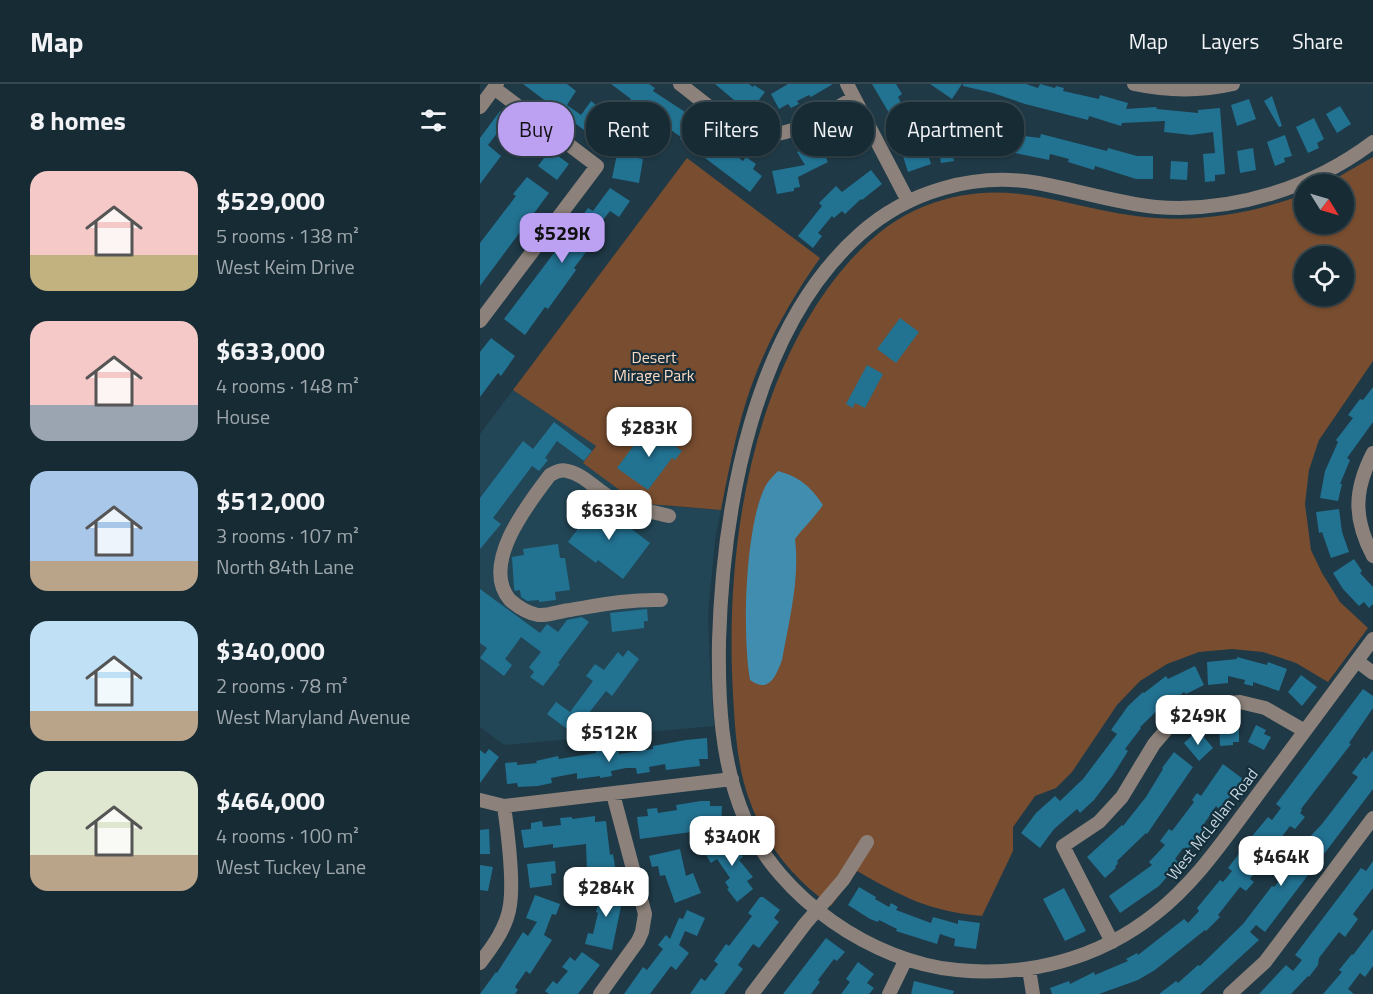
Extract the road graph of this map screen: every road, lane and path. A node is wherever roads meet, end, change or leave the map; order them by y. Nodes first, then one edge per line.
1 (680, 84) edge
2 (847, 84) edge
3 (1134, 84) edge
4 (1233, 84) edge
5 (496, 86) edge
6 (1186, 87) edge
7 (854, 98) junction
8 (480, 107) edge
9 (1373, 142) edge
10 (908, 201) junction
11 (482, 314) edge
12 (1373, 453) edge
13 (669, 516) dead end
14 (1373, 555) edge
15 (661, 600) dead end
16 (1373, 639) edge
17 (1357, 661) junction
18 (1373, 673) edge
19 (1305, 731) junction
20 (732, 779) junction
21 (613, 794) junction
22 (480, 800) edge
23 (504, 806) junction
24 (1373, 818) edge
25 (867, 842) dead end
26 (817, 910) junction
27 (1112, 942) junction
28 (906, 959) junction
29 (480, 963) edge
30 (1029, 969) junction
31 (600, 994) edge
32 (752, 994) edge
33 (890, 994) edge
34 (1033, 994) edge
35 (1230, 994) edge

1 - 7 street
2 - 7 street
3 - 6 street
4 - 6 street
5 - 8 street
5 - 11 street
7 - 10 street
9 - 10 street, West McLellan Road
10 - 20 street, West McLellan Road
12 - 14 street
13 - 15 street
16 - 17 street, West McLellan Road
17 - 18 street
17 - 19 street, West McLellan Road
19 - 27 street, West McLellan Road
19 - 27 street
20 - 21 street
20 - 26 street, West McLellan Road
21 - 23 street
21 - 31 street
22 - 23 street
23 - 29 street
24 - 35 street
25 - 26 street
26 - 28 street, West McLellan Road
26 - 32 street
27 - 30 street, West McLellan Road
28 - 30 street, West McLellan Road
28 - 33 street
30 - 34 street

